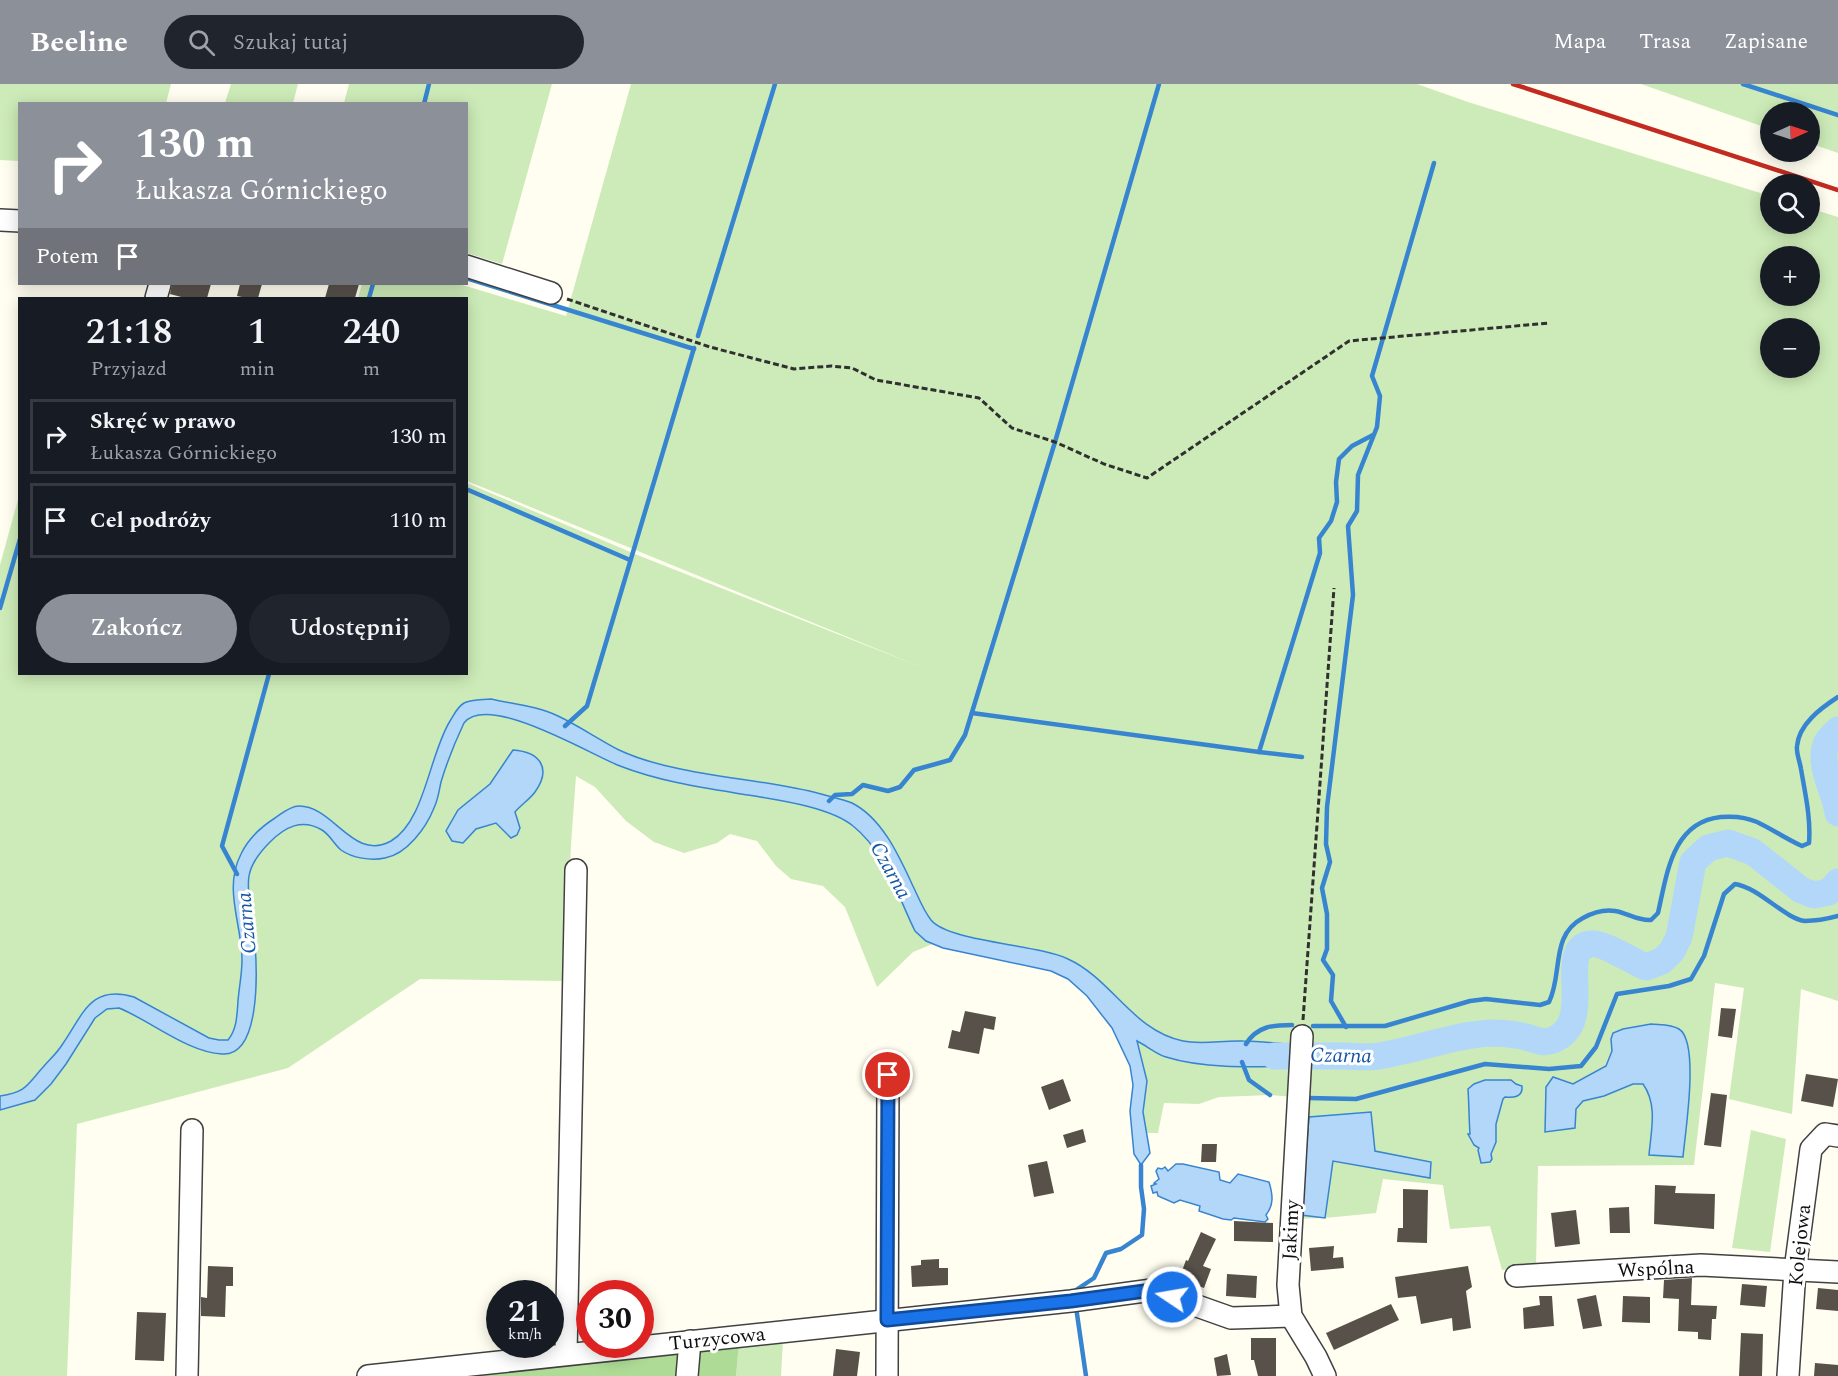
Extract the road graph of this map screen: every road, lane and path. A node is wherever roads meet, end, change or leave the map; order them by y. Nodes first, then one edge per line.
1 (0, 220) edge
2 (18, 221) edge
3 (468, 268) edge
4 (551, 293) joint
5 (1549, 323) dead end
6 (1334, 588) dead end
7 (576, 870) dead end
8 (1302, 1036) joint
9 (888, 1075) dead end
10 (192, 1130) dead end
11 (1838, 1136) edge
12 (1795, 1270) junction
13 (1838, 1272) edge
14 (1516, 1276) dead end
15 (1291, 1316) junction
16 (887, 1320) junction
17 (690, 1341) junction
18 (566, 1354) junction
19 (187, 1376) edge
20 (368, 1376) edge
21 (687, 1376) edge
22 (887, 1376) edge
23 (1324, 1376) edge
24 (1788, 1376) edge

1 - 2 street
3 - 4 street
4 - 5 path
6 - 8 path
7 - 18 street
8 - 15 street, Jakimy
9 - 16 street
10 - 19 street
11 - 12 street, Kolejowa
12 - 13 street, Wspólna
12 - 14 street, Wspólna
12 - 24 street, Kolejowa
15 - 16 street, Turzycowa
15 - 23 street, Jakimy
16 - 17 street, Turzycowa
16 - 22 street
17 - 18 street, Turzycowa
17 - 21 street
18 - 20 street, Turzycowa

